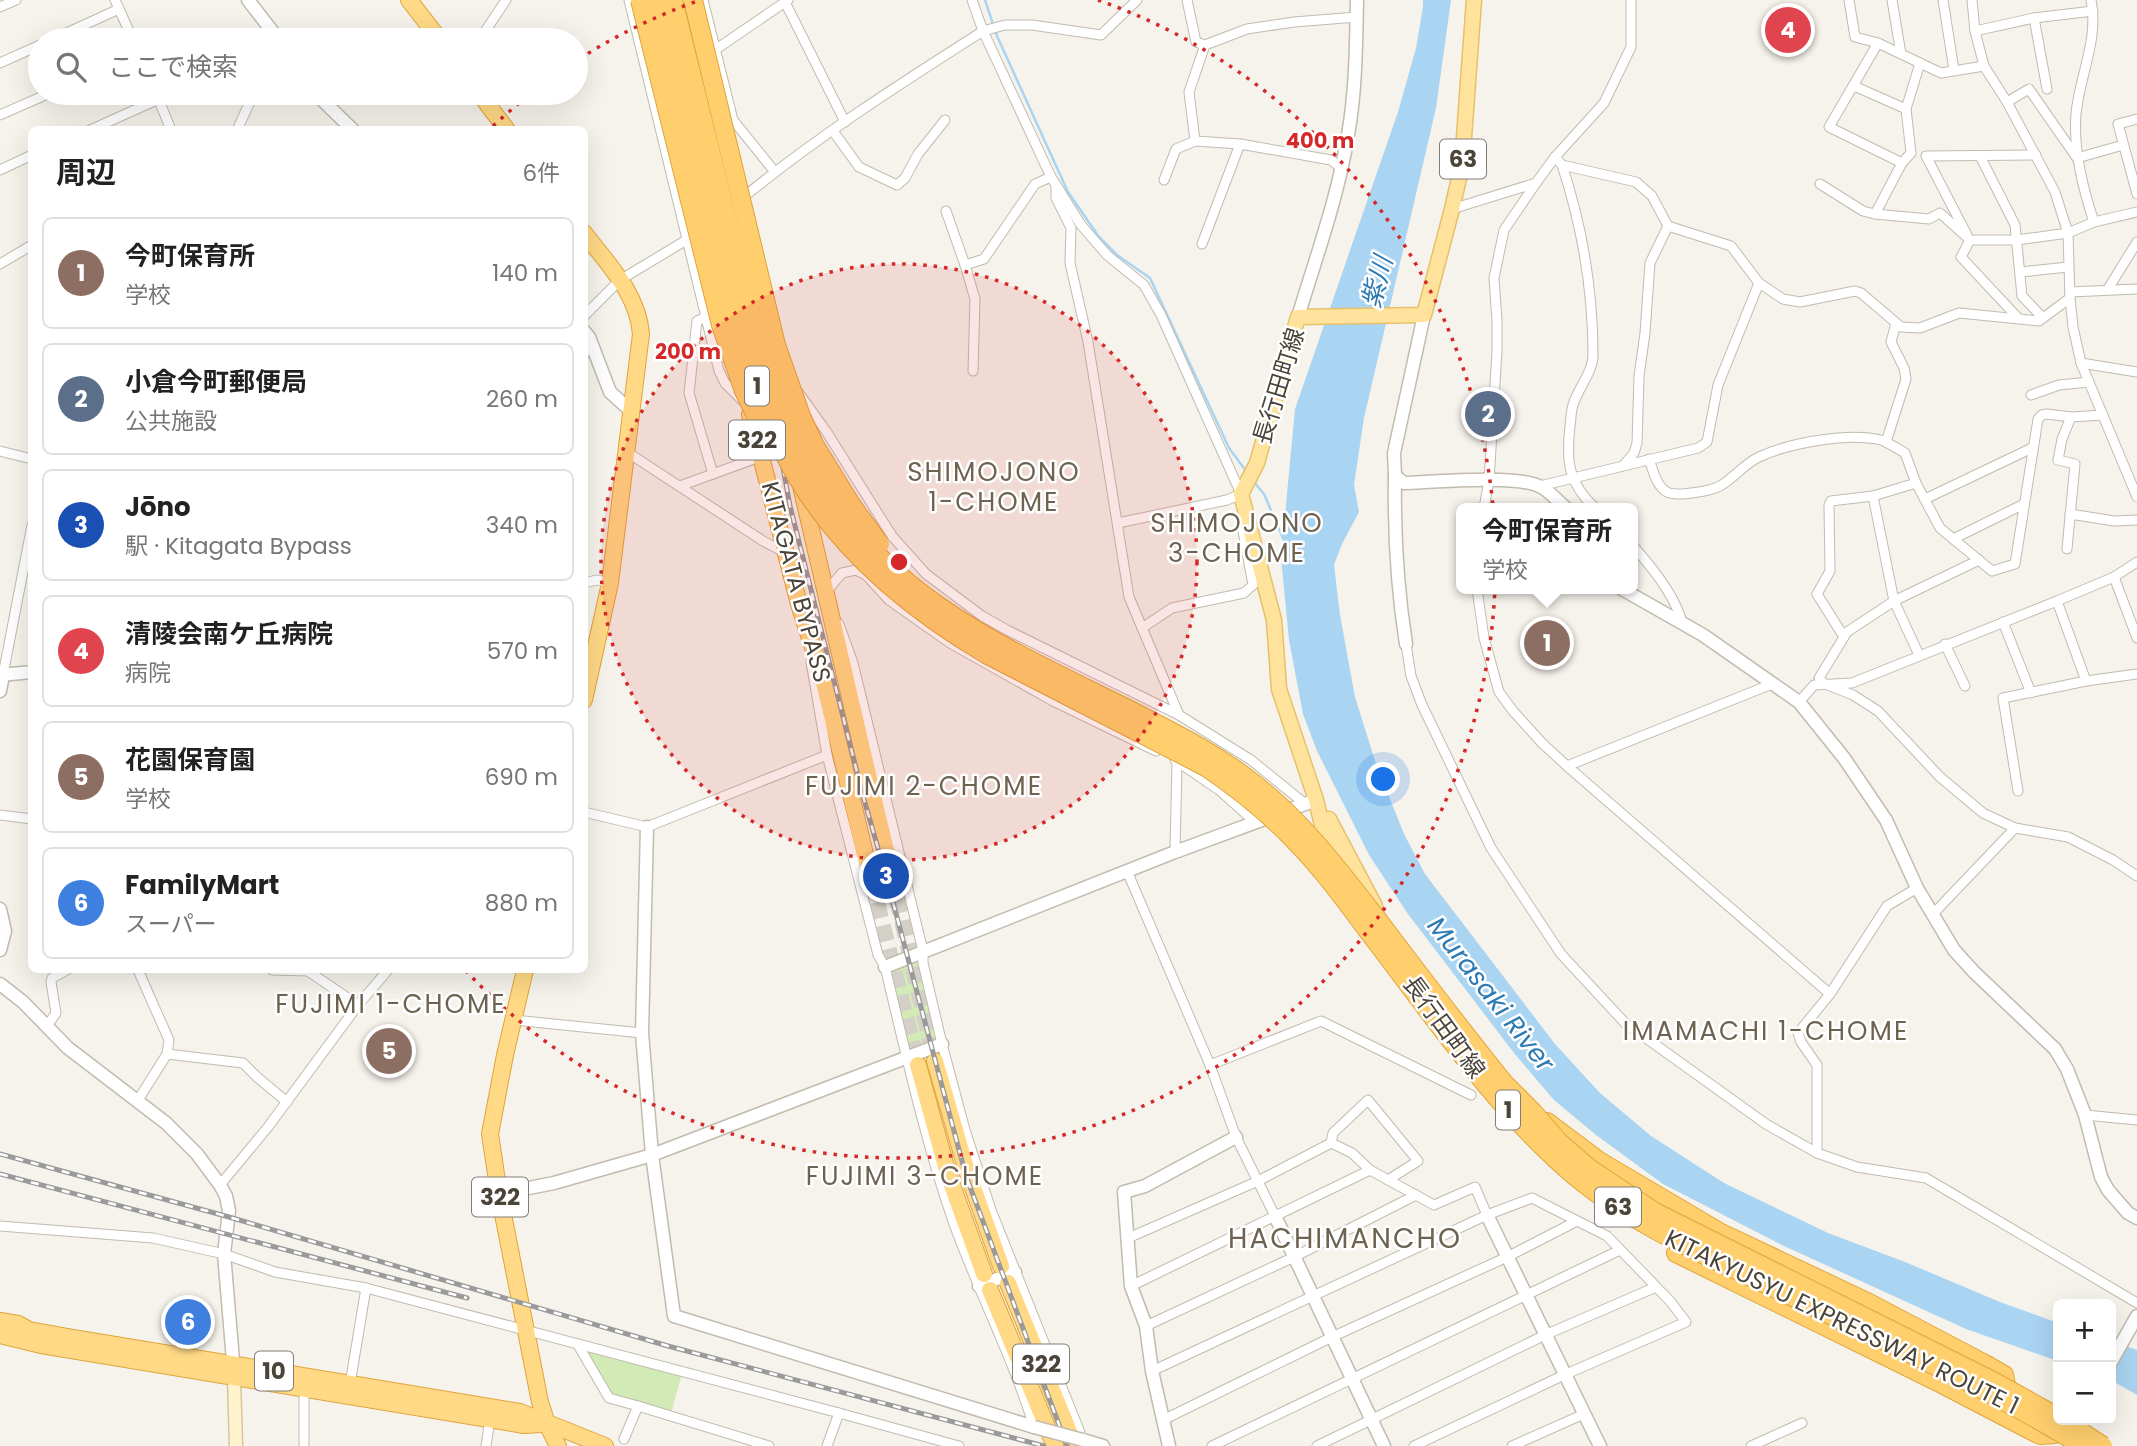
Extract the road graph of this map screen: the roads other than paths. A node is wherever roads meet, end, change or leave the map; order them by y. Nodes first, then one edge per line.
1 (16, 0) edge
2 (248, 0) edge
3 (409, 0) edge
4 (506, 0) edge
5 (629, 0) edge
6 (640, 0) edge
7 (650, 0) edge
8 (658, 0) edge
9 (673, 0) edge
10 (684, 0) edge
11 (693, 0) edge
12 (703, 0) edge
13 (972, 0) edge
14 (1138, 0) edge
15 (1187, 0) edge
16 (1357, 0) edge
17 (1474, 0) edge
18 (1631, 0) edge
19 (1849, 0) edge
20 (1892, 0) edge
21 (1944, 0) edge
22 (1972, 0) edge
23 (2091, 0) edge
24 (787, 1) edge
25 (117, 5) edge
26 (0, 7) edge
27 (2093, 11) junction
28 (1357, 17) junction
29 (2034, 18) junction
30 (74, 28) edge
31 (128, 28) edge
32 (269, 28) edge
33 (431, 28) edge
34 (487, 28) edge
35 (983, 31) junction
36 (1975, 31) junction
37 (1878, 43) junction
38 (1205, 46) junction
39 (28, 50) edge
40 (715, 50) junction
41 (1901, 54) junction
42 (0, 63) edge
43 (1920, 63) junction
44 (1984, 66) junction
45 (1954, 71) junction
46 (1854, 86) junction
47 (2048, 89) dead end
48 (2007, 102) junction
49 (28, 103) edge
50 (140, 105) edge
51 (162, 105) edge
52 (248, 105) edge
53 (327, 105) edge
54 (488, 105) edge
55 (1906, 109) junction
56 (0, 115) edge
57 (2137, 119) edge
58 (946, 120) dead end
59 (845, 122) junction
60 (98, 126) edge
61 (170, 126) edge
62 (239, 126) edge
63 (349, 126) edge
64 (504, 126) edge
65 (833, 131) junction
66 (1195, 141) junction
67 (1240, 144) junction
68 (2123, 145) junction
69 (1910, 153) junction
70 (2036, 155) junction
71 (1926, 156) junction
72 (1980, 156) junction
73 (28, 157) edge
74 (1555, 158) junction
75 (2077, 158) junction
76 (1902, 163) junction
77 (1562, 165) junction
78 (1340, 168) junction
79 (0, 170) edge
80 (775, 172) junction
81 (1164, 180) dead end
82 (1053, 181) junction
83 (1536, 183) junction
84 (1821, 184) dead end
85 (2137, 194) edge
86 (733, 206) junction
87 (1452, 209) junction
88 (946, 211) dead end
89 (2137, 212) edge
90 (1875, 214) junction
91 (2094, 222) junction
92 (1668, 226) junction
93 (705, 228) junction
94 (2068, 233) junction
95 (588, 238) edge
96 (1970, 240) junction
97 (2017, 240) junction
98 (688, 241) junction
99 (2137, 242) edge
100 (1202, 244) dead end
101 (28, 247) edge
102 (0, 264) edge
103 (965, 265) junction
104 (2068, 267) junction
105 (2021, 272) junction
106 (620, 280) junction
107 (1759, 283) junction
108 (2108, 289) junction
109 (2137, 289) edge
110 (2070, 295) junction
111 (588, 312) edge
112 (1421, 315) junction
113 (706, 317) junction
114 (1303, 317) junction
115 (2043, 318) junction
116 (2020, 320) junction
117 (1895, 323) junction
118 (588, 341) edge
119 (770, 353) junction
120 (2081, 363) junction
121 (973, 371) dead end
122 (2137, 372) edge
123 (2089, 382) junction
124 (2031, 395) dead end
125 (748, 407) junction
126 (632, 412) junction
127 (2103, 415) junction
128 (2071, 417) junction
129 (826, 430) junction
130 (1886, 442) junction
131 (791, 446) junction
132 (2032, 448) junction
133 (0, 451) edge
134 (627, 452) junction
135 (762, 457) junction
136 (28, 458) edge
137 (1649, 459) junction
138 (1622, 466) junction
139 (713, 474) junction
140 (1395, 477) junction
141 (1571, 477) junction
142 (1489, 480) junction
143 (2133, 480) edge
144 (1916, 483) junction
145 (680, 486) junction
146 (1540, 486) junction
147 (1241, 494) junction
148 (1873, 496) junction
149 (2137, 497) edge
150 (1925, 499) junction
151 (1485, 503) edge
152 (1560, 503) edge
153 (1590, 503) edge
154 (2024, 504) junction
155 (2070, 514) junction
156 (2137, 520) edge
157 (1118, 523) junction
158 (1251, 529) junction
159 (1953, 539) junction
160 (28, 544) edge
161 (2067, 549) dead end
162 (1638, 551) edge
163 (786, 553) junction
164 (1979, 560) junction
165 (2137, 562) edge
166 (870, 569) junction
167 (2114, 577) junction
168 (588, 582) edge
169 (610, 583) junction
170 (826, 591) junction
171 (1478, 594) edge
172 (1631, 594) edge
173 (1894, 601) junction
174 (2057, 601) junction
175 (799, 604) junction
176 (2003, 622) junction
177 (1682, 623) junction
178 (1142, 628) junction
179 (1844, 636) junction
180 (2137, 638) edge
181 (1406, 644) joint
182 (1945, 644) junction
183 (1919, 655) junction
184 (1028, 660) junction
185 (28, 672) edge
186 (2137, 674) edge
187 (1, 675) edge
188 (2086, 681) junction
189 (588, 682) edge
190 (1822, 683) junction
191 (1772, 684) junction
192 (1965, 686) dead end
193 (0, 691) edge
194 (2031, 692) junction
195 (1799, 702) junction
196 (1179, 715) junction
197 (827, 755) junction
198 (1177, 761) junction
199 (1567, 766) junction
200 (2018, 791) dead end
201 (1310, 802) junction
202 (588, 814) edge
203 (0, 815) edge
204 (28, 818) edge
205 (1256, 823) junction
206 (647, 827) junction
207 (2015, 828) junction
208 (1175, 852) junction
209 (1127, 872) junction
210 (891, 874) tunnel mouth
211 (2137, 876) edge
212 (871, 879) tunnel mouth
213 (1917, 888) junction
214 (0, 909) edge
215 (1933, 914) junction
216 (0, 950) edge
217 (923, 951) junction
218 (885, 967) junction
219 (61, 973) edge
220 (139, 973) edge
221 (311, 973) edge
222 (385, 973) edge
223 (521, 973) edge
224 (0, 984) edge
225 (1830, 994) junction
226 (358, 1005) junction
227 (514, 1020) junction
228 (47, 1026) junction
229 (642, 1032) junction
230 (942, 1044) junction
231 (167, 1054) junction
232 (912, 1060) junction
233 (935, 1061) tunnel mouth
234 (1210, 1065) junction
235 (1471, 1095) dead end
236 (138, 1101) junction
237 (287, 1102) junction
238 (2085, 1115) junction
239 (1526, 1117) junction
240 (2137, 1120) edge
241 (1236, 1137) junction
242 (1331, 1143) junction
243 (1817, 1153) junction
244 (652, 1155) junction
245 (1370, 1170) junction
246 (1388, 1180) junction
247 (1258, 1181) junction
248 (220, 1185) junction
249 (499, 1194) junction
250 (1416, 1195) junction
251 (1487, 1215) junction
252 (1275, 1216) junction
253 (2137, 1218) edge
254 (1577, 1221) junction
255 (0, 1226) edge
256 (1126, 1239) junction
257 (1620, 1250) junction
258 (224, 1254) junction
259 (1294, 1257) junction
260 (1507, 1257) junction
261 (1008, 1274) junction
262 (984, 1283) junction
263 (1132, 1286) junction
264 (1656, 1287) junction
265 (366, 1288) junction
266 (1525, 1294) junction
267 (1312, 1296) junction
268 (2137, 1303) edge
269 (2137, 1316) edge
270 (0, 1321) edge
271 (1146, 1325) junction
272 (526, 1332) junction
273 (0, 1335) edge
274 (1545, 1335) junction
275 (1332, 1338) junction
276 (578, 1345) junction
277 (2116, 1353) edge
278 (234, 1371) junction
279 (1152, 1371) junction
280 (1564, 1375) junction
281 (1352, 1378) junction
282 (350, 1384) junction
283 (2006, 1385) junction
284 (304, 1389) junction
285 (638, 1406) junction
286 (839, 1413) junction
287 (1584, 1414) junction
288 (490, 1419) junction
289 (1163, 1420) junction
290 (1372, 1420) junction
291 (1802, 1423) dead end
292 (547, 1424) junction
293 (1034, 1427) junction
294 (2069, 1432) edge
295 (624, 1439) dead end
296 (1079, 1443) edge
297 (1757, 1444) edge
298 (236, 1446) edge
299 (304, 1446) edge
300 (486, 1446) edge
301 (558, 1446) edge
302 (605, 1446) edge
303 (769, 1446) edge
304 (827, 1446) edge
305 (959, 1446) edge
306 (1055, 1446) edge
307 (1103, 1446) edge
308 (1169, 1446) edge
309 (1212, 1446) edge
310 (1317, 1446) edge
311 (1384, 1446) edge
312 (1414, 1446) edge
313 (1512, 1446) edge
314 (1600, 1446) edge
315 (2106, 1446) edge

1 - 26 street
2 - 32 street
3 - 33 highway
4 - 34 street
5 - 98 street
6 - 166 highway, bridge
7 - 93 highway, KITAGATA BYPASS / 322
8 - 166 highway, KITAKYUSYU EXPRESSWAY ROUTE 1 / 1, bridge
9 - 184 highway, KITAKYUSYU EXPRESSWAY ROUTE 1 / 1, bridge
10 - 86 highway, KITAGATA BYPASS / 322
11 - 184 highway, bridge
12 - 40 street
13 - 35 street
14 - 35 street
15 - 38 street
16 - 28 street
17 - 87 main road, 63
18 - 74 street
19 - 37 street
20 - 41 street
21 - 45 street
22 - 36 street
23 - 27 street
24 - 40 street
24 - 59 street
25 - 30 street
25 - 31 street
27 - 29 street
27 - 75 street
28 - 38 street
28 - 78 street
29 - 36 street
29 - 47 street
35 - 59 street
35 - 82 street
36 - 44 street
37 - 41 street
37 - 46 street
38 - 66 street
39 - 42 street
40 - 80 street
41 - 43 street
43 - 45 street
43 - 55 street
44 - 45 street
44 - 48 street
46 - 55 street
46 - 76 street
48 - 70 street
48 - 75 street
49 - 56 street
50 - 60 street
51 - 61 street
52 - 62 street
53 - 63 street
54 - 64 highway
55 - 69 street
57 - 68 street
58 - 65 street
59 - 65 street
65 - 80 street
66 - 67 street
66 - 81 street
67 - 78 street
67 - 100 street
68 - 75 street
68 - 85 street
69 - 71 street
69 - 76 street
70 - 72 street
70 - 94 street
71 - 72 street
71 - 96 street
72 - 97 street
73 - 79 street
74 - 77 street
74 - 83 street
75 - 91 street
76 - 90 street
77 - 92 street
77 - 141 street
78 - 114 street
80 - 86 street
82 - 103 street
82 - 147 street
82 - 157 street
83 - 87 street
83 - 142 street
84 - 90 street
86 - 93 street
86 - 119 highway, KITAGATA BYPASS / 322
87 - 112 main road, 63
88 - 103 street
89 - 91 street
90 - 96 street
91 - 94 street
92 - 107 street
92 - 138 street
93 - 98 street
93 - 125 highway, KITAGATA BYPASS / 322
94 - 97 street
94 - 104 street
95 - 106 highway
96 - 97 street
96 - 116 street
97 - 105 street
98 - 106 street
98 - 113 street
99 - 108 street
101 - 102 street
103 - 121 street
104 - 105 street
104 - 110 street
105 - 115 street
106 - 111 street
106 - 126 highway
107 - 117 street
107 - 137 street
108 - 109 street
108 - 110 street
110 - 115 street
110 - 120 street
112 - 114 main road, 長行田町線
112 - 140 street
113 - 125 street
113 - 139 street
114 - 147 main road, 長行田町線
115 - 116 street
116 - 117 street
117 - 130 street
118 - 126 street
119 - 129 street
119 - 131 highway, KITAGATA BYPASS / 322
120 - 122 street
120 - 123 street
123 - 124 street
123 - 127 street
125 - 135 highway, KITAGATA BYPASS / 322
126 - 134 highway
127 - 128 street
127 - 143 street
128 - 132 street
128 - 155 street
129 - 131 street
129 - 196 street
130 - 137 street
130 - 144 street
131 - 135 street
131 - 170 highway, KITAGATA BYPASS / 322
132 - 150 street
132 - 154 street
133 - 136 street
134 - 145 street
134 - 169 highway
135 - 139 street
135 - 163 highway, KITAGATA BYPASS / 322
137 - 138 street
138 - 141 street
139 - 145 street
140 - 142 street
140 - 181 street
141 - 146 street
141 - 153 street
142 - 146 street
142 - 151 street
143 - 149 street
144 - 148 street
144 - 150 street
145 - 163 street
146 - 152 street
147 - 157 street
147 - 158 main road, 長行田町線 / 63
148 - 173 street
148 - 179 street
150 - 159 street
154 - 159 street
154 - 164 street
155 - 156 street
155 - 161 street
157 - 178 street
158 - 178 street
158 - 201 main road, 長行田町線 / 63
159 - 164 street
160 - 187 street
162 - 177 street
163 - 175 highway, KITAGATA BYPASS / 322
164 - 173 street
165 - 167 street
166 - 239 highway, KITAKYUSYU EXPRESSWAY ROUTE 1 / 1, bridge
167 - 174 street
167 - 180 street
168 - 169 street
169 - 189 highway
170 - 198 street
170 - 210 highway, KITAGATA BYPASS / 322
170 - 217 street
171 - 199 street
172 - 177 street
173 - 179 street
173 - 183 street
174 - 176 street
174 - 188 street
175 - 197 street
175 - 212 highway, KITAGATA BYPASS / 322
176 - 182 street
176 - 194 street
177 - 191 street
178 - 196 street
179 - 190 street
181 - 243 street
182 - 183 street
182 - 192 street
183 - 190 street
184 - 239 highway, KITAKYUSYU EXPRESSWAY ROUTE 1 / 1, bridge
185 - 187 street
186 - 188 street
187 - 193 street
188 - 194 street
190 - 195 street
190 - 207 street
191 - 195 street
191 - 199 street
194 - 200 street
195 - 213 street
196 - 201 street
197 - 206 street
197 - 218 street
198 - 205 street
198 - 208 street
199 - 225 street
201 - 205 street
201 - 283 main road, 長行田町線 / 63
201 - 294 main road, 長行田町線 / 63
202 - 206 street
203 - 204 street
205 - 208 street
206 - 229 street
207 - 211 street
207 - 215 street
208 - 209 street
209 - 217 street
209 - 234 street
213 - 215 street
213 - 225 street
214 - 216 street
215 - 238 street
217 - 218 street
217 - 230 street
218 - 232 street
219 - 228 street
220 - 231 street
221 - 226 street
222 - 226 street
223 - 227 highway, 322
224 - 228 street
225 - 243 street
226 - 237 street
227 - 229 street
227 - 249 highway, 322
228 - 236 street
229 - 244 street
230 - 232 street
230 - 261 street
231 - 236 street
231 - 237 street
232 - 244 street
232 - 262 highway, 322
233 - 261 highway, 322
234 - 235 street
234 - 241 street
236 - 248 street
237 - 248 street
238 - 240 street
238 - 253 street
239 - 283 highway, bridge
239 - 294 highway, KITAKYUSYU EXPRESSWAY ROUTE 1 / 1, bridge
239 - 294 highway, KITAKYUSYU EXPRESSWAY ROUTE 1 / 1, bridge
239 - 294 highway, bridge
241 - 247 street
241 - 256 street
242 - 245 street
242 - 246 street
242 - 247 street
243 - 268 street
244 - 249 street
244 - 293 street
245 - 246 street
245 - 252 street
246 - 250 street
247 - 252 street
247 - 256 street
248 - 258 street
249 - 272 highway, 322
250 - 251 street
250 - 259 street
251 - 254 street
251 - 260 street
251 - 267 street
252 - 259 street
252 - 263 street
254 - 257 street
254 - 260 street
255 - 258 street
256 - 263 street
257 - 264 street
257 - 266 street
258 - 265 street
258 - 278 street
259 - 267 street
259 - 271 street
260 - 266 street
260 - 275 street
261 - 262 street
261 - 296 highway, 322
262 - 293 street
262 - 306 highway, 322
263 - 271 street
264 - 274 street
264 - 280 street
265 - 272 street
265 - 282 street
266 - 274 street
266 - 281 street
267 - 275 street
267 - 279 street
269 - 277 street
270 - 278 highway, 10
271 - 279 street
272 - 276 street
272 - 292 highway, 322
273 - 278 highway, 10
274 - 280 street
274 - 290 street
275 - 281 street
275 - 289 street
276 - 285 street
276 - 286 street
278 - 282 highway, 10
278 - 284 highway, 10
278 - 298 main road
279 - 289 street
280 - 287 street
280 - 312 street
281 - 290 street
281 - 309 street
282 - 292 highway, 10
283 - 294 main road, 長行田町線 / 63
284 - 288 highway, 10
284 - 299 street
285 - 295 street
285 - 303 street
286 - 304 street
286 - 305 street
287 - 313 street
287 - 314 street
288 - 292 highway, 10
288 - 300 street
289 - 308 street
290 - 310 street
290 - 311 street
291 - 297 street
292 - 301 highway
292 - 302 highway
293 - 296 street, bridge
294 - 315 highway, KITAKYUSYU EXPRESSWAY ROUTE 1 / 1, bridge
296 - 307 street

